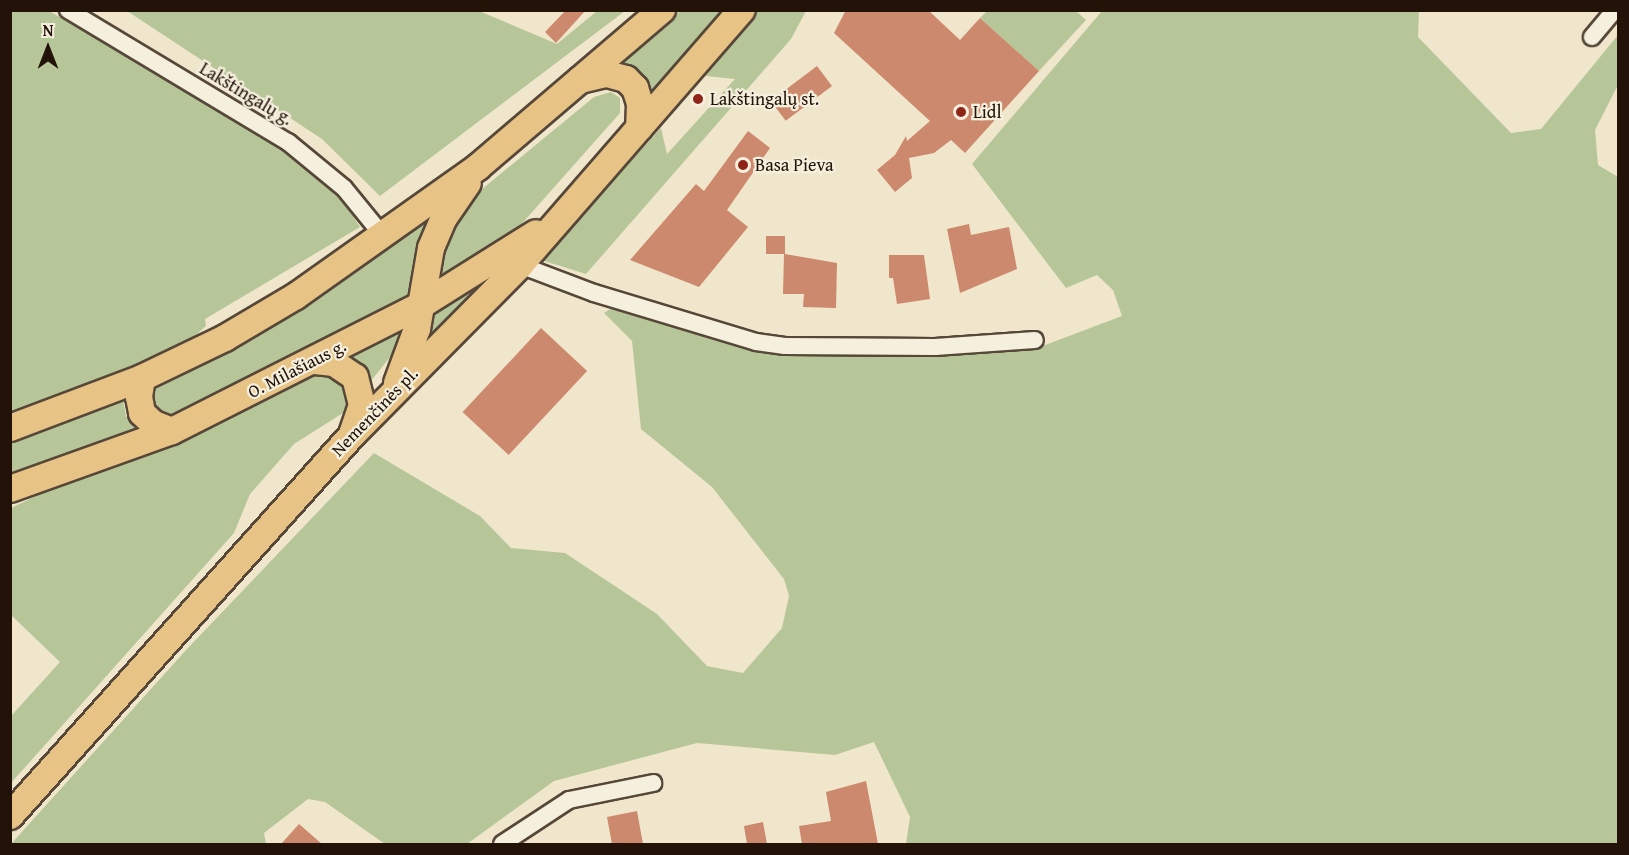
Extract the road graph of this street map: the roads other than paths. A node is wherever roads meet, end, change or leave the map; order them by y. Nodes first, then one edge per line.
1 (68, 10) edge
2 (662, 10) edge
3 (742, 10) edge
4 (1615, 10) edge
5 (1592, 37) dead end
6 (577, 81) junction
7 (639, 128) junction
8 (478, 167) junction
9 (565, 212) junction
10 (384, 237) junction
11 (520, 265) junction
12 (423, 304) junction
13 (1035, 340) dead end
14 (315, 361) junction
15 (142, 378) junction
16 (393, 391) junction
17 (10, 428) edge
18 (172, 431) junction
19 (353, 434) junction
20 (10, 489) edge
21 (653, 783) dead end
22 (10, 816) edge
23 (502, 844) edge

1 - 10 street, Lakštingalų g.
2 - 6 main road
3 - 7 main road, Nemenčinės pl.
4 - 5 street
6 - 7 main road
6 - 8 main road
7 - 9 main road, Nemenčinės pl.
8 - 10 main road
8 - 12 main road
9 - 11 main road, Nemenčinės pl.
9 - 12 main road, O. Milašiaus g.
10 - 15 main road
11 - 13 street
11 - 16 main road, Nemenčinės pl.
12 - 14 main road, O. Milašiaus g.
12 - 16 main road
14 - 18 main road, O. Milašiaus g.
14 - 19 main road
15 - 17 main road
15 - 18 main road
16 - 19 main road, Nemenčinės pl.
18 - 20 main road, O. Milašiaus g.
19 - 22 main road, Nemenčinės pl.
21 - 23 street

